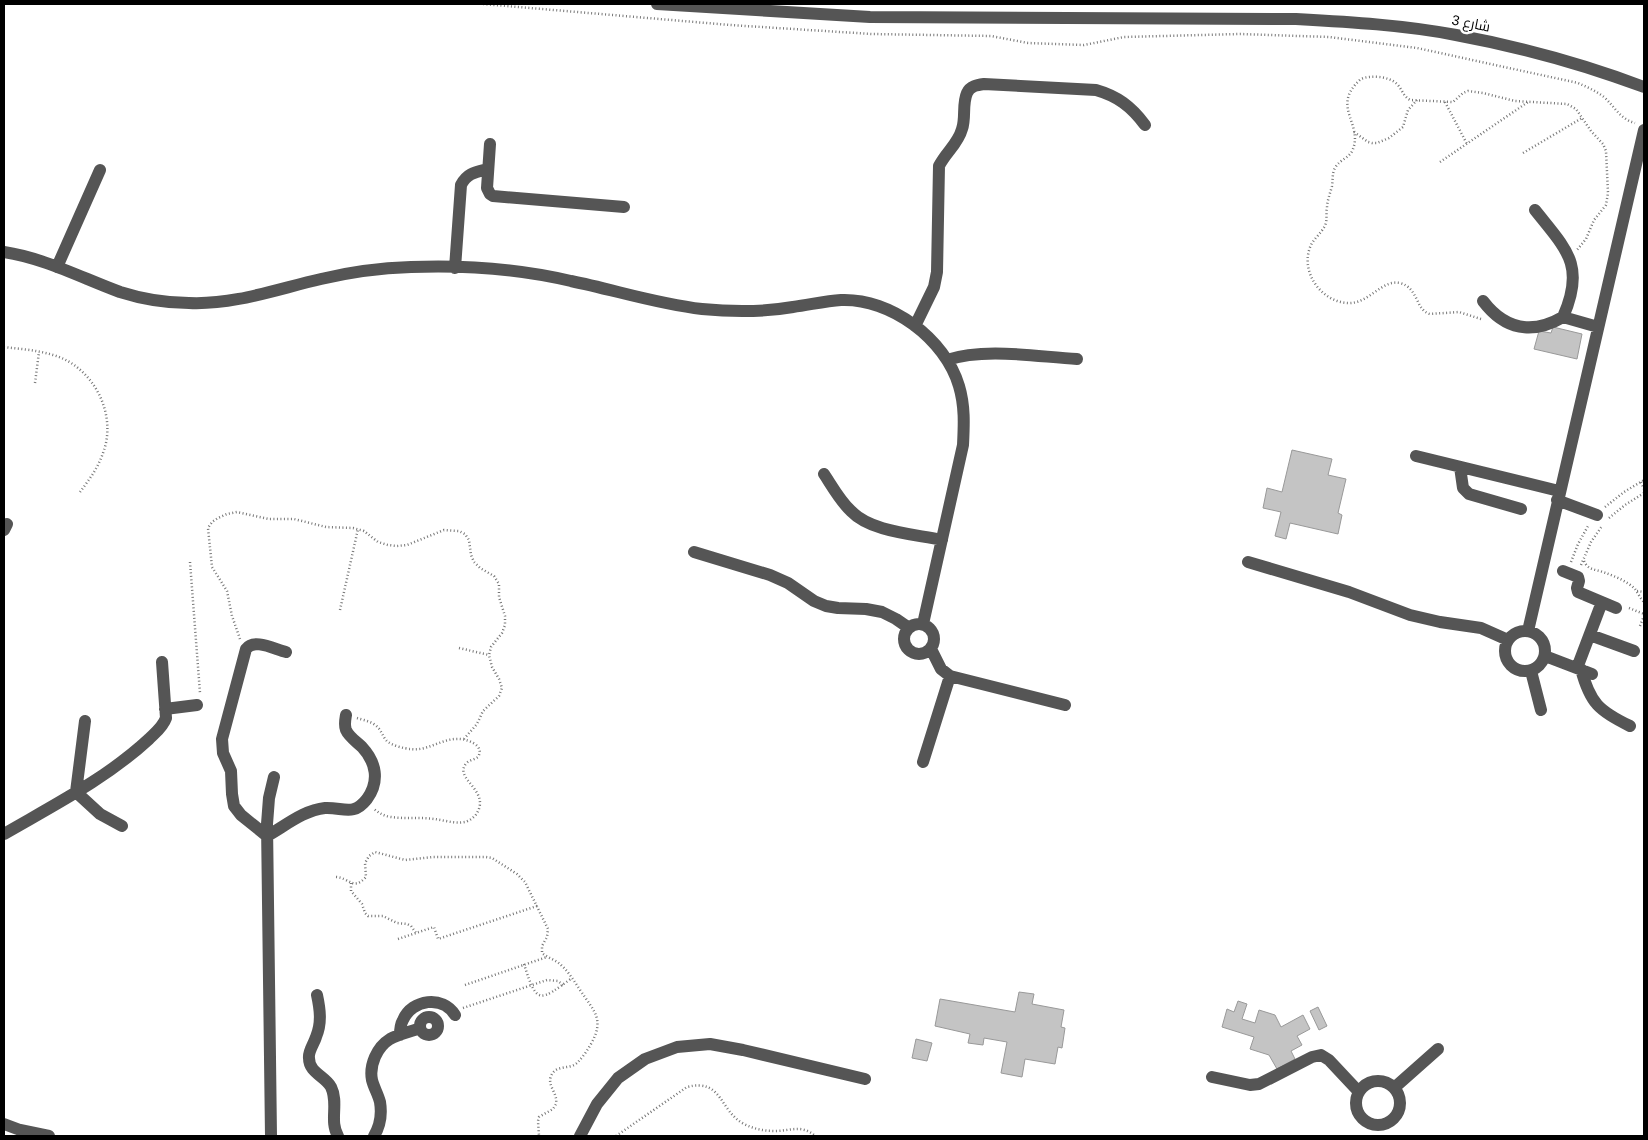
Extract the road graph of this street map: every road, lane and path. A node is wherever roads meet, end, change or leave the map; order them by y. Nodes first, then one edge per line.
1 (483, 4) edge
2 (657, 4) edge
3 (871, 4) edge
4 (870, 17) junction
5 (1644, 87) edge
6 (1417, 100) junction
7 (1445, 102) junction
8 (1529, 102) junction
9 (1582, 118) junction
10 (1145, 125) dead end
11 (1641, 127) edge
12 (1354, 132) junction
13 (490, 144) dead end
14 (1467, 144) junction
15 (1523, 153) dead end
16 (1440, 162) dead end
17 (488, 169) junction
18 (100, 170) dead end
19 (624, 207) dead end
20 (1535, 210) dead end
21 (4, 252) edge
22 (1570, 258) junction
23 (57, 267) junction
24 (455, 268) junction
25 (1483, 301) dead end
26 (1563, 317) junction
27 (1501, 320) junction
28 (915, 326) junction
29 (1598, 327) junction
30 (4, 347) edge
31 (39, 352) junction
32 (1077, 359) dead end
33 (947, 360) junction
34 (34, 383) dead end
35 (1416, 456) dead end
36 (1460, 466) junction
37 (824, 474) dead end
38 (1641, 482) dead end
39 (1644, 489) edge
40 (80, 492) dead end
41 (1644, 493) edge
42 (1558, 495) junction
43 (1521, 509) dead end
44 (1603, 520) junction
45 (358, 529) junction
46 (942, 540) junction
47 (694, 552) dead end
48 (1583, 560) junction
49 (190, 562) dead end
50 (1248, 562) dead end
51 (1562, 570) dead end
52 (1576, 576) junction
53 (1637, 591) junction
54 (1644, 592) edge
55 (1602, 602) junction
56 (1644, 602) edge
57 (1616, 608) joint
58 (340, 610) dead end
59 (1644, 615) edge
60 (924, 624) junction
61 (1640, 626) dead end
62 (909, 628) junction
63 (1528, 631) junction
64 (1590, 635) junction
65 (1508, 640) junction
66 (459, 648) dead end
67 (931, 649) junction
68 (1634, 651) dead end
69 (245, 652) junction
70 (286, 652) dead end
71 (489, 655) junction
72 (1545, 656) junction
73 (162, 662) dead end
74 (1583, 670) junction
75 (1531, 671) junction
76 (950, 676) junction
77 (1065, 704) dead end
78 (198, 705) joint
79 (165, 709) junction
80 (1541, 710) dead end
81 (346, 715) joint
82 (85, 721) dead end
83 (1630, 726) dead end
84 (463, 740) junction
85 (923, 762) dead end
86 (274, 777) dead end
87 (76, 792) junction
88 (364, 802) junction
89 (122, 826) dead end
90 (4, 834) edge
91 (267, 836) junction
92 (336, 877) dead end
93 (351, 883) junction
94 (537, 906) junction
95 (416, 933) junction
96 (398, 939) dead end
97 (547, 957) junction
98 (524, 964) junction
99 (572, 978) junction
100 (465, 985) dead end
101 (530, 985) junction
102 (563, 985) junction
103 (318, 995) dead end
104 (456, 1014) junction
105 (400, 1035) junction
106 (1438, 1049) dead end
107 (1212, 1077) dead end
108 (865, 1079) dead end
109 (1394, 1088) junction
110 (1359, 1092) junction
111 (4, 1124) edge
112 (1372, 1130) edge
113 (49, 1136) edge
114 (271, 1136) edge
115 (338, 1136) edge
116 (374, 1136) edge
117 (539, 1136) edge
118 (580, 1136) edge
119 (616, 1136) edge
120 (815, 1136) edge

1 - 11 path
2 - 4 street, شارع 3
3 - 4 street
4 - 5 street, شارع 3
6 - 7 path
6 - 12 path
6 - 12 path
7 - 8 path
7 - 14 path
8 - 9 path
8 - 14 path
9 - 15 path
9 - 22 path
10 - 28 street
11 - 29 street
12 - 27 path
13 - 17 street
14 - 16 path
17 - 19 street
17 - 24 street
18 - 23 street
20 - 22 street
21 - 23 street
22 - 26 street
23 - 24 street
24 - 28 street
25 - 27 street
26 - 27 street
26 - 29 street
28 - 33 street
29 - 42 street
30 - 31 path
31 - 34 path
31 - 40 path
32 - 33 street
33 - 46 street
35 - 36 street
36 - 42 street
36 - 43 street
37 - 46 street
38 - 39 path
41 - 44 path
42 - 44 street
42 - 63 street
44 - 48 path
45 - 58 path
45 - 69 path
45 - 71 path
46 - 60 street
47 - 62 street
48 - 52 path
48 - 53 path
49 - 78 path
50 - 65 street
51 - 52 street
52 - 55 street
53 - 54 path
53 - 56 path
55 - 57 street
55 - 64 street
57 - 59 path
59 - 61 path
60 - 62 street
60 - 67 street
62 - 67 street
63 - 65 street
63 - 72 street
64 - 68 street
64 - 74 street
65 - 75 street
66 - 71 path
67 - 76 street
69 - 70 street
69 - 91 street
71 - 84 path
72 - 74 street
72 - 75 street
73 - 79 street
74 - 83 street
75 - 80 street
76 - 77 street
76 - 85 street
78 - 79 street
79 - 87 street
81 - 84 path
81 - 88 street
82 - 87 street
84 - 88 path
86 - 91 street
87 - 89 street
87 - 90 street
88 - 91 street
91 - 114 street
92 - 93 path
93 - 94 path
93 - 95 path
94 - 95 path
94 - 97 path
95 - 96 path
97 - 98 path
97 - 99 path
98 - 100 path
98 - 101 path
99 - 102 path
99 - 117 path
101 - 102 path
101 - 102 path
101 - 104 path
103 - 115 street
104 - 105 street
104 - 105 street
105 - 116 street
106 - 109 street
107 - 110 street
108 - 118 street
109 - 110 street
109 - 112 street
110 - 112 street
111 - 113 street
119 - 120 path

